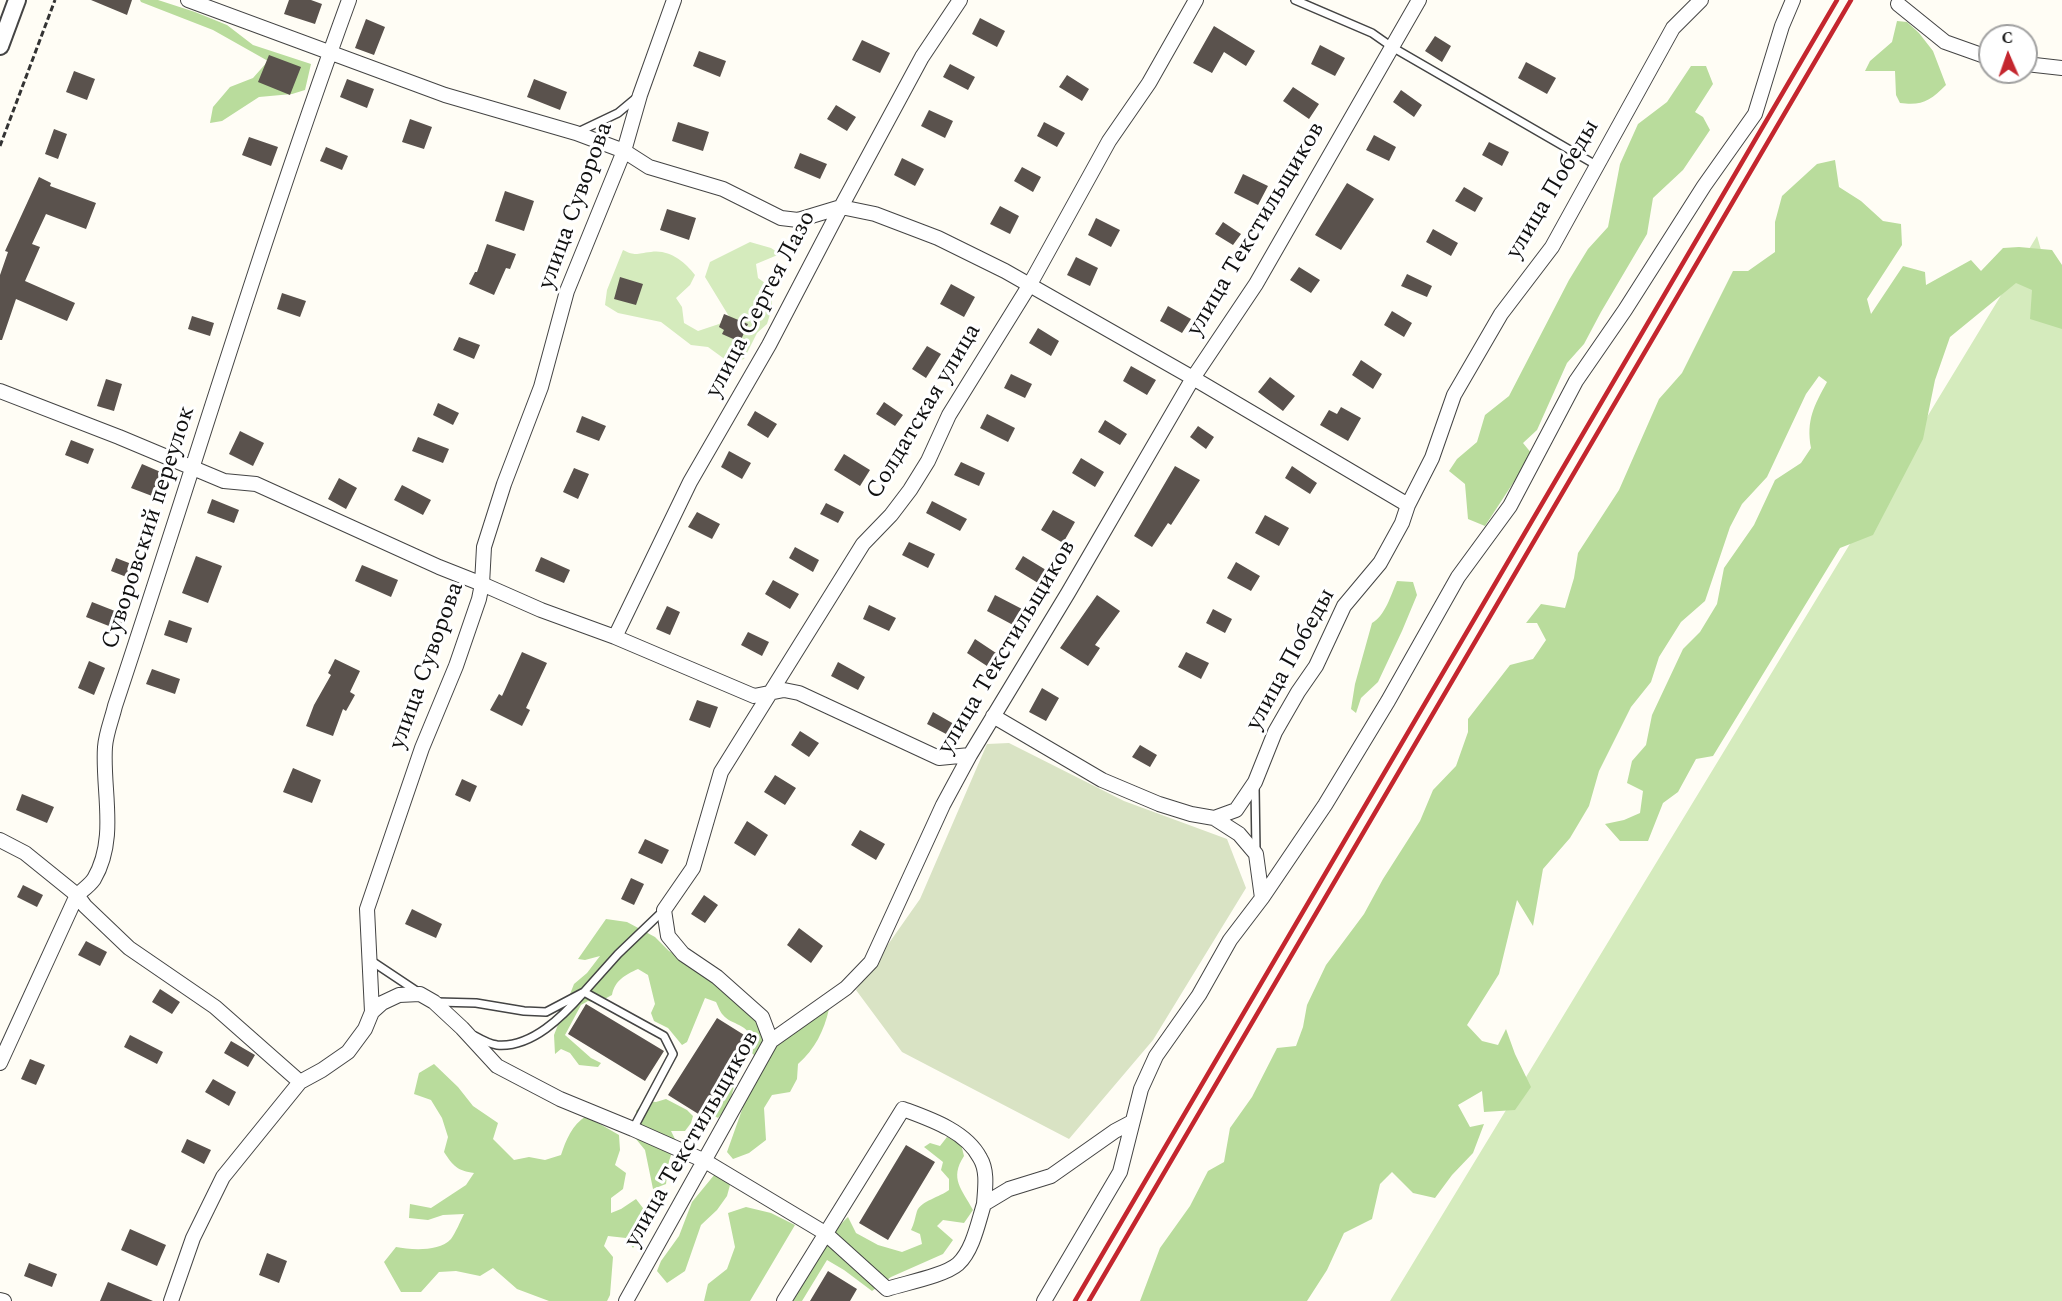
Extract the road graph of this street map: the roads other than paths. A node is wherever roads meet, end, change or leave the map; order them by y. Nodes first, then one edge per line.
1 (17, 0) edge
2 (188, 0) edge
3 (349, 0) edge
4 (674, 0) edge
5 (960, 0) edge
6 (1196, 0) edge
7 (1295, 0) edge
8 (1419, 0) edge
9 (1701, 0) edge
10 (1793, 0) edge
11 (1898, 4) dead end
12 (0, 46) edge
13 (1392, 47) junction
14 (330, 53) junction
15 (1978, 54) edge
16 (2038, 65) edge
17 (2062, 68) edge
18 (640, 95) junction
19 (576, 133) junction
20 (624, 151) junction
21 (1596, 165) junction
22 (841, 207) junction
23 (1029, 286) junction
24 (1193, 378) junction
25 (0, 391) edge
26 (194, 468) junction
27 (1408, 505) junction
28 (482, 584) junction
29 (615, 637) junction
30 (769, 692) junction
31 (993, 716) junction
32 (970, 755) junction
33 (1255, 782) junction
34 (1214, 818) junction
35 (0, 840) edge
36 (1256, 854) junction
37 (77, 894) junction
38 (1262, 898) junction
39 (664, 910) junction
40 (370, 960) junction
41 (584, 992) junction
42 (420, 994) junction
43 (434, 1002) junction
44 (372, 1012) junction
45 (462, 1028) junction
46 (771, 1041) junction
47 (0, 1063) edge
48 (300, 1082) junction
49 (1132, 1122) junction
50 (633, 1128) junction
51 (705, 1161) junction
52 (984, 1204) junction
53 (825, 1233) junction
54 (886, 1295) edge
55 (171, 1301) edge
56 (626, 1301) edge
57 (784, 1301) edge
58 (1044, 1301) edge

1 - 12 street
2 - 14 street
3 - 14 street, Суворовский переулок
4 - 18 street, улица Суворова
5 - 22 street, улица Сергея Лазо
6 - 23 street, Солдатская улица
7 - 13 lane
8 - 13 street, улица Текстильщиков
9 - 21 street, улица Победы
10 - 38 street
11 - 15 street
13 - 21 lane
13 - 24 street, улица Текстильщиков
14 - 19 street
14 - 26 street, Суворовский переулок
16 - 17 street
18 - 19 lane
18 - 20 street, улица Суворова
19 - 20 street
20 - 22 street
20 - 28 street, улица Суворова
21 - 27 street, улица Победы
22 - 23 street
22 - 29 street, улица Сергея Лазо
23 - 24 street
23 - 30 street, Солдатская улица
24 - 27 street
24 - 31 street, улица Текстильщиков
25 - 26 street
26 - 28 street
26 - 37 street, Суворовский переулок
27 - 33 street, улица Победы
28 - 29 street
28 - 40 street, улица Суворова
29 - 30 street
30 - 32 street
30 - 39 street, Солдатская улица
31 - 32 street, улица Текстильщиков
31 - 34 street
32 - 46 street, улица Текстильщиков
33 - 34 street, улица Победы
33 - 36 lane
34 - 36 street
35 - 37 street
36 - 38 street
37 - 47 street, Суворовский переулок
37 - 48 street
38 - 49 street
39 - 41 lane
39 - 46 street
40 - 42 lane
40 - 44 street, улица Суворова
41 - 43 lane
41 - 45 lane
41 - 50 lane
42 - 43 street
42 - 44 street
43 - 45 street
44 - 48 street
45 - 50 street
46 - 51 street, улица Текстильщиков
48 - 55 street
49 - 52 street
49 - 58 street
50 - 51 street
51 - 53 street
51 - 56 street, улица Текстильщиков
52 - 53 street
52 - 54 street
53 - 54 street
53 - 57 street

